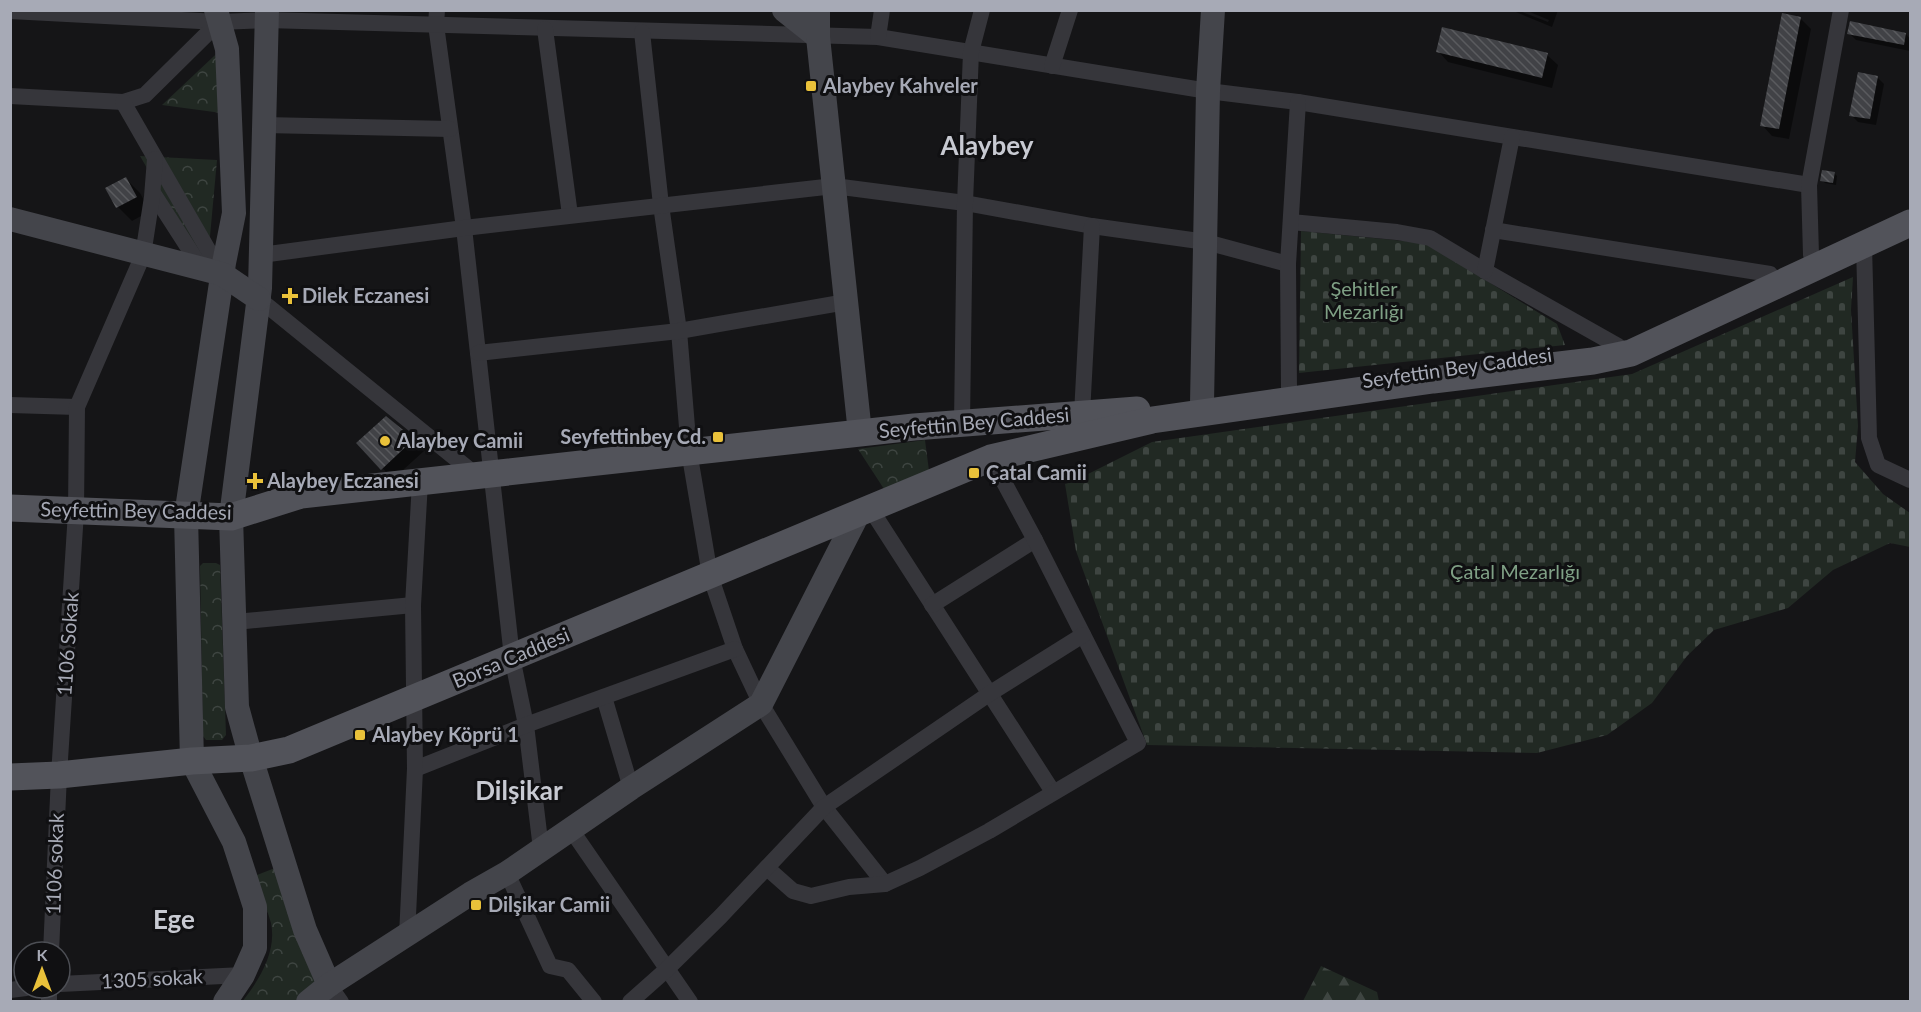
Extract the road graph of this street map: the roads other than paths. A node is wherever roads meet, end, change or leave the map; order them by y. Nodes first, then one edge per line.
1 (784, 10) edge
2 (818, 10) edge
3 (882, 10) edge
4 (982, 10) edge
5 (1070, 10) edge
6 (1213, 10) edge
7 (1841, 10) edge
8 (10, 11) edge
9 (266, 15) edge
10 (217, 16) edge
11 (436, 18) edge
12 (545, 29) junction
13 (642, 32) junction
14 (818, 37) junction
15 (878, 37) junction
16 (971, 52) junction
17 (1052, 66) junction
18 (1208, 91) junction
19 (10, 96) edge
20 (123, 102) junction
21 (1298, 102) junction
22 (264, 125) junction
23 (450, 129) junction
24 (1512, 137) junction
25 (155, 159) junction
26 (1809, 185) junction
27 (834, 186) junction
28 (153, 192) junction
29 (965, 203) junction
30 (661, 205) junction
31 (1911, 208) edge
32 (570, 215) junction
33 (10, 219) edge
34 (1291, 222) junction
35 (1911, 223) edge
36 (1092, 226) junction
37 (464, 228) junction
38 (1493, 230) junction
39 (1206, 242) junction
40 (1864, 244) junction
41 (142, 255) junction
42 (261, 255) junction
43 (1812, 262) junction
44 (1288, 264) junction
45 (1485, 271) junction
46 (212, 272) junction
47 (1770, 274) junction
48 (259, 299) junction
49 (846, 302) junction
50 (679, 331) junction
51 (1624, 349) junction
52 (478, 353) junction
53 (1289, 396) junction
54 (10, 405) edge
55 (77, 407) junction
56 (1202, 408) junction
57 (973, 422) junction
58 (1086, 425) junction
59 (860, 433) junction
60 (689, 452) junction
61 (992, 458) junction
62 (484, 474) junction
63 (1911, 480) edge
64 (420, 482) junction
65 (10, 508) edge
66 (864, 511) junction
67 (76, 512) junction
68 (186, 516) junction
69 (231, 517) junction
70 (1035, 540) junction
71 (710, 575) junction
72 (413, 605) junction
73 (932, 605) junction
74 (235, 622) junction
75 (1083, 635) junction
76 (735, 649) junction
77 (512, 657) junction
78 (989, 694) junction
79 (604, 697) junction
80 (414, 698) junction
81 (761, 704) junction
82 (526, 725) junction
83 (251, 758) junction
84 (192, 761) junction
85 (415, 769) junction
86 (58, 775) junction
87 (10, 777) edge
88 (630, 788) junction
89 (1053, 792) junction
90 (824, 807) junction
91 (570, 828) junction
92 (541, 849) junction
93 (767, 868) junction
94 (507, 873) junction
95 (885, 884) junction
96 (407, 936) junction
97 (51, 940) edge
98 (666, 970) junction
99 (243, 975) junction
100 (72, 983) edge
101 (335, 993) edge
102 (225, 1002) edge
103 (308, 1002) edge
104 (594, 1002) edge
105 (630, 1002) edge
106 (690, 1002) edge

1 - 14 street
2 - 14 street
3 - 15 street
4 - 16 street
5 - 17 street
6 - 18 street
7 - 26 street
8 - 10 street
9 - 10 street
9 - 11 street
9 - 22 street
10 - 20 street
10 - 46 street
11 - 12 street
11 - 23 street
12 - 13 street
12 - 32 street
13 - 14 street
13 - 30 street
14 - 15 street
14 - 27 street
15 - 16 street
16 - 17 street
16 - 29 street
17 - 18 street
18 - 21 street
18 - 39 street
19 - 20 street
20 - 25 street
21 - 24 street
21 - 34 street
22 - 23 street
22 - 42 street
23 - 37 street
24 - 26 street
24 - 38 street
25 - 28 street
25 - 46 street
26 - 43 street
27 - 29 street
27 - 30 street
27 - 49 street
28 - 41 street
28 - 46 street
29 - 36 street
29 - 57 street
30 - 32 street
30 - 50 street
31 - 43 main road, Seyfettin Bey Caddesi
32 - 37 street
33 - 41 street
34 - 44 street
34 - 45 street
35 - 40 main road, Seyfettin Bey Caddesi
36 - 39 street
36 - 58 street
37 - 42 street
37 - 52 street
38 - 45 street
38 - 47 street
39 - 44 street
39 - 56 street
40 - 43 main road, Seyfettin Bey Caddesi
40 - 63 street
41 - 46 street
41 - 55 street
42 - 48 street
43 - 47 main road, Seyfettin Bey Caddesi
43 - 51 main road, Seyfettin Bey Caddesi
44 - 53 street
45 - 51 street
46 - 48 street
46 - 68 street
47 - 51 main road, Seyfettin Bey Caddesi
48 - 62 street
48 - 69 street
49 - 50 street
49 - 59 street
50 - 52 street
50 - 60 street
51 - 53 main road, Seyfettin Bey Caddesi
52 - 62 street
53 - 56 main road, Seyfettin Bey Caddesi
54 - 55 street
55 - 67 street, 1106 Sokak
56 - 58 main road, Seyfettin Bey Caddesi
57 - 58 main road, Seyfettin Bey Caddesi
57 - 59 main road, Seyfettin Bey Caddesi
57 - 61 main road
58 - 61 main road, Seyfettin Bey Caddesi
59 - 60 main road, Seyfettin Bey Caddesi
60 - 62 main road, Seyfettin Bey Caddesi
60 - 71 street
61 - 66 main road, Borsa Caddesi
61 - 70 street
62 - 64 main road, Seyfettin Bey Caddesi
62 - 77 street
64 - 69 main road, Seyfettin Bey Caddesi
64 - 72 street
65 - 67 main road, Seyfettin Bey Caddesi
66 - 71 main road, Borsa Caddesi
66 - 73 street
66 - 81 street
67 - 68 main road, Seyfettin Bey Caddesi
67 - 86 street, 1106 Sokak
68 - 69 main road, Seyfettin Bey Caddesi
68 - 84 street
69 - 74 street
70 - 73 street
70 - 75 street
71 - 76 street
71 - 77 main road, Borsa Caddesi
72 - 74 street
72 - 80 street
73 - 78 street
74 - 83 street
75 - 78 street
75 - 89 street
76 - 79 street
76 - 81 street
77 - 80 main road, Borsa Caddesi
77 - 82 street
78 - 89 street
78 - 90 street
79 - 82 street
79 - 88 street
80 - 83 main road, Borsa Caddesi
80 - 85 street
81 - 88 street
81 - 90 street
82 - 85 street
82 - 92 street
83 - 84 main road, Borsa Caddesi
83 - 101 street
84 - 86 main road, Borsa Caddesi
84 - 99 street
85 - 96 street
86 - 87 main road, Borsa Caddesi
86 - 97 street, 1106 sokak
88 - 91 street
89 - 95 street
90 - 93 street
90 - 95 street
91 - 92 street
91 - 98 street
92 - 94 street
93 - 95 street
93 - 98 street
94 - 96 street
94 - 104 street
96 - 101 street
98 - 105 street
98 - 106 street
99 - 100 street, 1305 sokak
99 - 102 street
101 - 103 street

